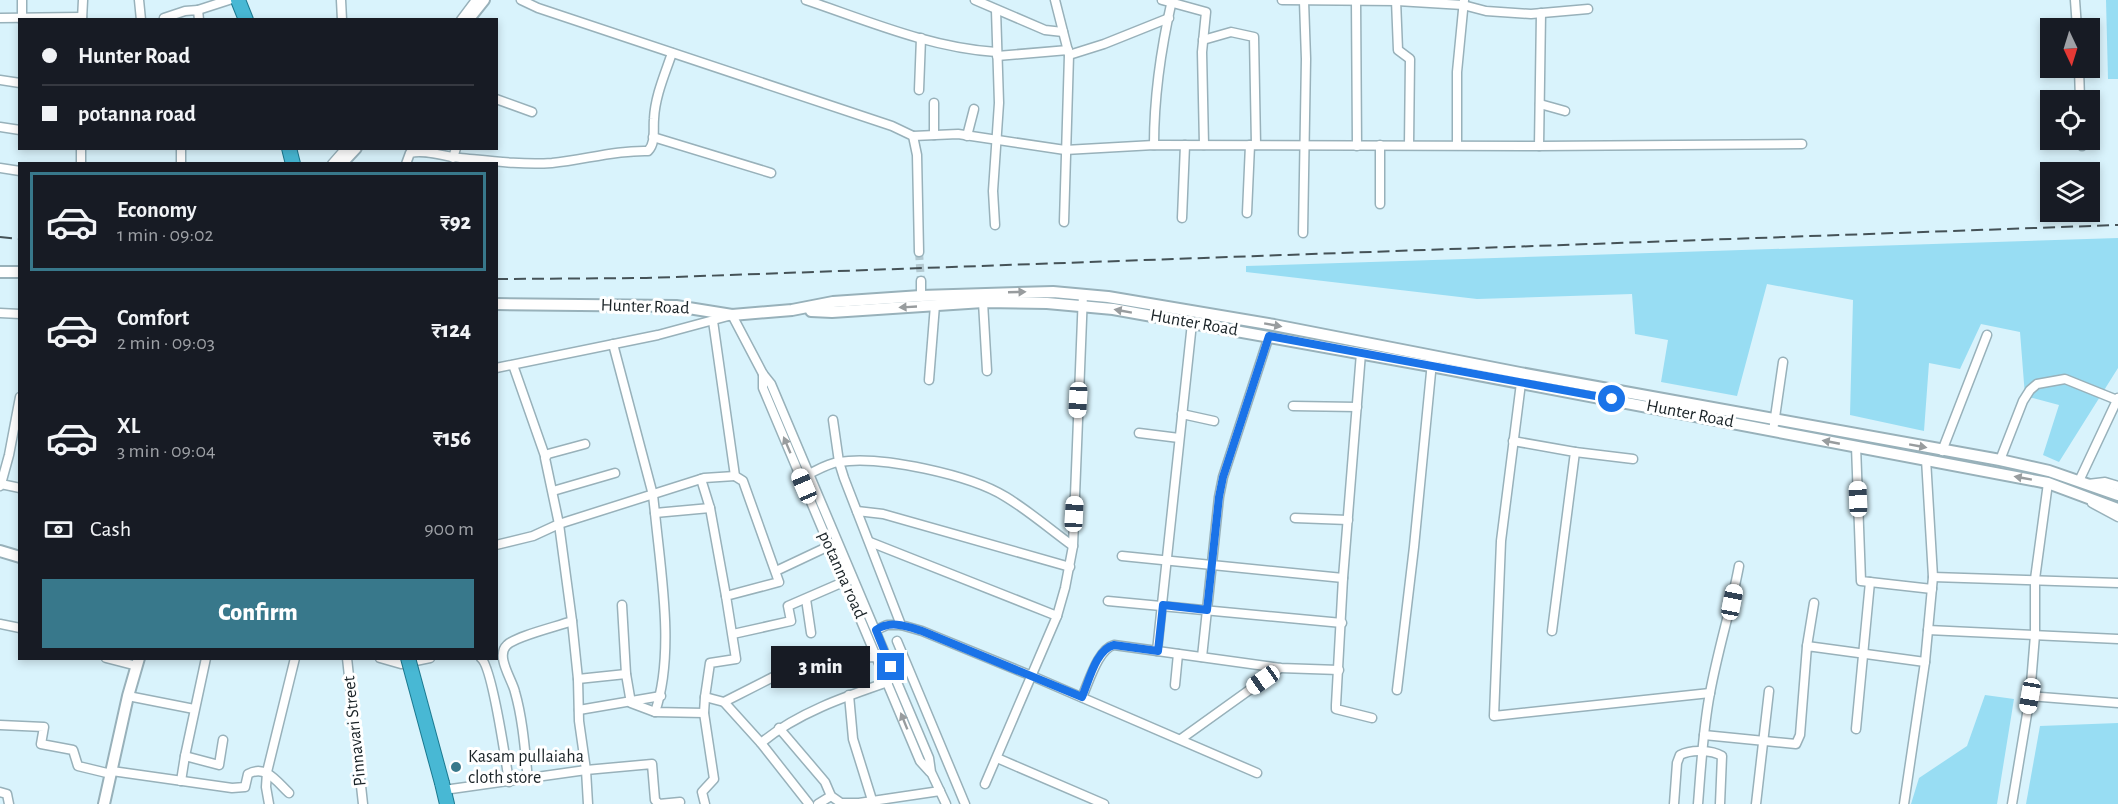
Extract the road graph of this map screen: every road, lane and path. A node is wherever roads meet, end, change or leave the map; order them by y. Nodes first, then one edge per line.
1 (22, 0) edge
2 (83, 0) edge
3 (139, 0) edge
4 (230, 0) edge
5 (238, 0) edge
6 (341, 0) edge
7 (476, 0) edge
8 (484, 0) edge
9 (521, 0) edge
10 (806, 0) edge
11 (975, 0) edge
12 (1162, 0) edge
13 (1283, 0) edge
14 (1356, 0) edge
15 (2075, 0) edge
16 (1172, 1) edge
17 (1304, 1) edge
18 (1396, 1) edge
19 (1464, 2) edge
20 (1056, 4) edge
21 (1588, 9) dead end
22 (996, 10) junction
23 (1541, 13) junction
24 (198, 15) edge
25 (0, 18) edge
26 (22, 18) edge
27 (82, 18) edge
28 (141, 18) edge
29 (164, 18) dead end
30 (238, 18) edge
31 (245, 18) edge
32 (342, 18) edge
33 (462, 18) edge
34 (470, 18) edge
35 (1169, 18) junction
36 (2076, 18) edge
37 (18, 19) edge
38 (1062, 28) junction
39 (921, 38) junction
40 (1203, 40) junction
41 (1068, 52) junction
42 (672, 53) junction
43 (997, 54) junction
44 (0, 80) edge
45 (18, 83) edge
46 (919, 90) dead end
47 (498, 100) edge
48 (934, 104) dead end
49 (1540, 104) junction
50 (974, 109) dead end
51 (1565, 111) dead end
52 (532, 112) dead end
53 (0, 126) edge
54 (18, 130) edge
55 (934, 135) junction
56 (913, 136) junction
57 (967, 136) junction
58 (653, 137) junction
59 (998, 139) junction
60 (1802, 144) dead end
61 (1154, 145) junction
62 (1185, 145) junction
63 (1204, 145) junction
64 (1253, 145) junction
65 (1380, 145) junction
66 (1409, 145) junction
67 (1457, 145) junction
68 (1303, 146) junction
69 (1357, 146) junction
70 (1539, 146) junction
71 (343, 150) edge
72 (354, 150) edge
73 (1065, 150) junction
74 (454, 153) edge
75 (334, 162) edge
76 (343, 162) edge
77 (407, 162) edge
78 (0, 168) edge
79 (18, 171) edge
80 (771, 173) dead end
81 (1380, 204) dead end
82 (1248, 213) dead end
83 (1182, 218) dead end
84 (1064, 222) dead end
85 (995, 225) dead end
86 (1303, 233) dead end
87 (919, 252) tunnel mouth
88 (0, 272) edge
89 (18, 272) edge
90 (921, 281) tunnel mouth
91 (921, 296) junction
92 (1083, 300) junction
93 (984, 302) junction
94 (498, 304) edge
95 (935, 305) junction
96 (792, 310) junction
97 (0, 313) edge
98 (18, 314) edge
99 (736, 315) junction
100 (713, 321) junction
101 (1192, 323) junction
102 (1987, 335) dead end
103 (1269, 336) junction
104 (613, 344) junction
105 (1361, 353) junction
106 (1432, 360) junction
107 (1783, 362) dead end
108 (513, 365) junction
109 (498, 368) edge
110 (987, 371) dead end
111 (763, 374) junction
112 (929, 380) dead end
113 (1521, 383) junction
114 (2117, 399) edge
115 (1293, 406) dead end
116 (1357, 407) junction
117 (18, 408) edge
118 (1182, 414) junction
119 (833, 420) dead end
120 (1214, 421) dead end
121 (1774, 425) junction
122 (1139, 433) dead end
123 (1179, 438) junction
124 (1513, 441) junction
125 (585, 444) dead end
126 (1856, 447) junction
127 (1942, 451) junction
128 (1575, 452) junction
129 (545, 456) junction
130 (1633, 459) dead end
131 (1926, 459) junction
132 (2000, 460) junction
133 (839, 462) junction
134 (814, 471) junction
135 (615, 473) dead end
136 (735, 476) junction
137 (701, 479) junction
138 (2083, 482) junction
139 (2048, 483) junction
140 (0, 485) edge
141 (2118, 486) edge
142 (18, 488) edge
143 (553, 491) junction
144 (653, 495) junction
145 (2118, 495) edge
146 (2085, 496) junction
147 (710, 508) junction
148 (2118, 509) edge
149 (857, 511) junction
150 (656, 513) junction
151 (2118, 517) edge
152 (1295, 518) dead end
153 (1348, 520) junction
154 (559, 524) junction
155 (870, 542) junction
156 (498, 545) edge
157 (829, 546) junction
158 (1073, 546) junction
159 (0, 551) edge
160 (18, 556) edge
161 (1122, 556) dead end
162 (1167, 561) junction
163 (1212, 566) junction
164 (1739, 566) dead end
165 (1070, 567) junction
166 (776, 571) junction
167 (1933, 577) junction
168 (1343, 578) junction
169 (855, 579) junction
170 (2035, 579) junction
171 (845, 581) junction
172 (1870, 582) junction
173 (2118, 583) edge
174 (1932, 589) junction
175 (726, 596) junction
176 (806, 599) junction
177 (1108, 601) dead end
178 (1814, 603) dead end
179 (622, 605) dead end
180 (1163, 605) junction
181 (1207, 610) junction
182 (1057, 616) junction
183 (572, 621) junction
184 (1342, 623) junction
185 (0, 624) edge
186 (901, 625) junction
187 (881, 627) junction
188 (18, 628) edge
189 (1928, 630) junction
190 (1552, 631) dead end
191 (811, 633) dead end
192 (733, 634) junction
193 (2034, 635) junction
194 (2118, 639) edge
195 (897, 641) dead end
196 (1807, 646) junction
197 (1158, 651) junction
198 (1863, 653) junction
199 (1178, 654) junction
200 (878, 657) junction
201 (1202, 657) junction
202 (122, 660) edge
203 (206, 660) edge
204 (295, 660) edge
205 (347, 660) edge
206 (403, 660) edge
207 (484, 660) edge
208 (138, 662) edge
209 (1925, 662) junction
210 (1280, 668) junction
211 (1339, 670) junction
212 (626, 674) junction
213 (1032, 676) junction
214 (578, 679) junction
215 (888, 682) junction
216 (1175, 685) dead end
217 (1397, 690) dead end
218 (1769, 691) dead end
219 (1710, 693) junction
220 (849, 695) junction
221 (128, 696) junction
222 (661, 696) junction
223 (2030, 696) junction
224 (705, 697) junction
225 (1082, 697) junction
226 (724, 702) junction
227 (631, 703) junction
228 (2118, 703) edge
229 (194, 709) junction
230 (579, 710) junction
231 (655, 712) junction
232 (704, 713) junction
233 (1372, 718) dead end
234 (0, 724) edge
235 (779, 728) junction
236 (1856, 729) dead end
237 (1704, 735) junction
238 (1181, 739) junction
239 (224, 740) dead end
240 (1762, 741) junction
241 (760, 743) junction
242 (1703, 752) junction
243 (185, 756) junction
244 (997, 758) junction
245 (586, 770) junction
246 (267, 772) junction
247 (931, 772) junction
248 (112, 773) junction
249 (1257, 773) dead end
250 (528, 780) junction
251 (181, 781) junction
252 (509, 782) junction
253 (986, 784) dead end
254 (443, 787) junction
255 (940, 791) junction
256 (0, 792) edge
257 (289, 793) dead end
258 (831, 796) junction
259 (872, 800) junction
260 (680, 802) dead end
261 (9, 804) edge
262 (104, 804) edge
263 (268, 804) edge
264 (363, 804) edge
265 (447, 804) edge
266 (588, 804) edge
267 (705, 804) edge
268 (809, 804) edge
269 (818, 804) edge
270 (859, 804) edge
271 (946, 804) edge
272 (965, 804) edge
273 (1104, 804) edge
274 (1674, 804) edge
275 (1698, 804) edge
276 (1720, 804) edge
277 (1756, 804) edge
278 (1904, 804) edge
279 (2012, 804) edge

1 - 26 street
2 - 27 street
3 - 28 street
4 - 24 street
4 - 30 street
5 - 31 highway
6 - 32 street
7 - 33 street
8 - 34 street
9 - 42 street
10 - 39 street
11 - 22 street
12 - 16 street
13 - 17 street
14 - 17 street
14 - 18 street
14 - 69 street
15 - 36 street
16 - 35 street
16 - 40 street
17 - 68 street
18 - 19 street
18 - 66 street
19 - 23 street
19 - 67 street
20 - 38 street
21 - 23 street
22 - 38 street
22 - 43 street
23 - 49 street
24 - 29 street
25 - 37 street
35 - 41 street
35 - 61 street
38 - 41 street
39 - 43 street
39 - 46 street
40 - 63 street
40 - 64 street
41 - 43 street
41 - 73 street
42 - 56 street
42 - 58 street
43 - 59 street
44 - 45 street
47 - 52 street
48 - 55 street
49 - 51 street
49 - 70 street
50 - 57 street
53 - 54 street
55 - 56 street
55 - 57 street
56 - 87 street
57 - 59 street
58 - 74 street
58 - 80 street
59 - 73 street
59 - 85 street
60 - 70 street
61 - 62 street
61 - 73 street
62 - 63 street
62 - 83 street
63 - 64 street
64 - 68 street
64 - 82 street
65 - 66 street
65 - 69 street
65 - 81 street
66 - 67 street
67 - 70 street
68 - 69 street
68 - 86 street
71 - 75 street
72 - 76 street
73 - 84 street
74 - 77 street
78 - 79 street
88 - 89 street
90 - 91 street
91 -> 92 street, Hunter Road
91 - 96 street, Hunter Road
92 - 93 street, Hunter Road
101 -> 92 street, Hunter Road
92 -> 106 street, Hunter Road
92 - 158 street
93 - 95 street, Hunter Road
93 - 110 street
94 - 99 street, Hunter Road
95 -> 96 street, Hunter Road
95 - 112 street
96 - 99 street, Hunter Road
97 - 98 street
99 - 100 street
99 - 111 street, potanna road
100 - 104 street
100 - 136 street
101 - 103 street, Hunter Road
101 - 118 street
102 - 127 street
103 - 105 street, Hunter Road
103 - 163 street
104 - 108 street
104 - 144 street
105 - 106 street, Hunter Road
105 - 116 street
106 - 113 street, Hunter Road
106 - 121 street, Hunter Road
106 - 217 street
107 - 121 street
108 - 109 street
108 - 129 street
111 - 134 street, potanna road
157 -> 111 street, potanna road
113 - 121 street, Hunter Road
113 - 124 street
114 - 132 street
114 - 138 street
115 - 116 street
116 - 153 street
117 - 140 street
118 - 120 street
118 - 123 street
119 - 133 street
126 -> 121 street, Hunter Road
121 -> 127 street, Hunter Road
122 - 123 street
123 - 162 street
124 - 128 street
124 - 219 street
125 - 129 street
126 - 131 street, Hunter Road
126 - 172 street
127 - 132 street, Hunter Road
128 - 130 street
128 - 190 street
129 - 143 street
139 -> 131 street, Hunter Road
131 - 167 street
132 - 138 street, Hunter Road
133 - 134 street
133 - 149 street
133 - 158 street
134 - 169 street, potanna road
135 - 143 street
136 - 137 street
136 - 166 street
137 - 144 street
137 - 147 street
138 - 141 street
138 - 145 street, Hunter Road
139 - 146 street, Hunter Road
139 - 170 street
140 - 142 street
143 - 154 street
144 - 150 street
144 - 154 street
146 - 148 street, Hunter Road
146 - 151 street
147 - 150 street
147 - 175 street
149 - 155 street
149 - 165 street
150 - 222 street
152 - 153 street
153 - 168 street
154 - 156 street
154 - 183 street
155 - 182 street
155 - 186 street
157 - 166 street
157 - 171 street, potanna road
158 - 165 street
159 - 160 street
161 - 162 street
162 - 163 street
162 - 180 street
163 - 168 street
163 - 181 street
164 - 219 street
165 - 182 street
166 - 175 street
167 - 170 street
167 - 174 street
168 - 184 street
169 - 171 street
169 - 187 street, potanna road
170 - 173 street
170 - 193 street
171 - 176 street
171 - 200 street, potanna road
172 - 174 street
172 - 198 street
174 - 189 street
175 - 192 street
176 - 191 street
176 - 192 street
177 - 180 street
178 - 196 street
179 - 212 street
180 - 181 street
180 - 197 street
181 - 184 street
181 - 201 street
182 - 213 street
183 - 214 street
183 - 250 street
184 - 211 street
185 - 188 street
186 - 187 street
186 - 213 street
187 - 247 street, potanna road
189 - 193 street
189 - 209 street
192 - 224 street
193 - 194 street
193 - 223 street
195 - 272 street
196 - 198 street
196 - 240 street
197 - 199 street
197 - 225 street
198 - 209 street
198 - 236 street
199 - 201 street
199 - 216 street
200 - 215 street, potanna road
200 - 226 street
201 - 210 street
202 - 208 street
203 - 229 street
204 - 246 street
205 - 264 street, Pinnavari Street
206 - 254 highway, bridge
207 - 252 street
208 - 221 street
209 - 278 street
210 - 211 street
210 - 238 street
211 - 233 street
212 - 214 street
212 - 227 street
213 - 225 street
213 - 244 street
214 - 230 street
215 - 220 street
247 -> 215 street, potanna road
218 - 240 street
219 - 237 street
220 - 235 street
220 - 259 street
221 - 229 street
221 - 248 street
222 - 227 street
222 - 231 street
223 - 228 street
223 - 279 street
224 - 226 street
224 - 232 street
225 - 238 street
226 - 241 street
227 - 230 street
227 - 231 street
229 - 243 street
230 - 245 street
231 - 232 street
232 - 267 street
234 - 248 street
235 - 241 street
235 - 258 street
237 - 240 street
237 - 242 street
238 - 249 street
239 - 243 street
240 - 277 street
241 - 268 street
242 - 274 street
242 - 275 street
242 - 276 street
243 - 251 street
244 - 253 street
244 - 273 street
245 - 250 street
245 - 260 street
245 - 266 street
246 - 251 street
246 - 257 street
246 - 263 street
247 - 255 street, potanna road
248 - 251 street
248 - 262 street
250 - 252 street
252 - 254 street
254 - 265 highway
255 - 259 street
255 - 271 street, potanna road
256 - 261 street
258 - 269 street
258 - 270 street
259 - 270 street

